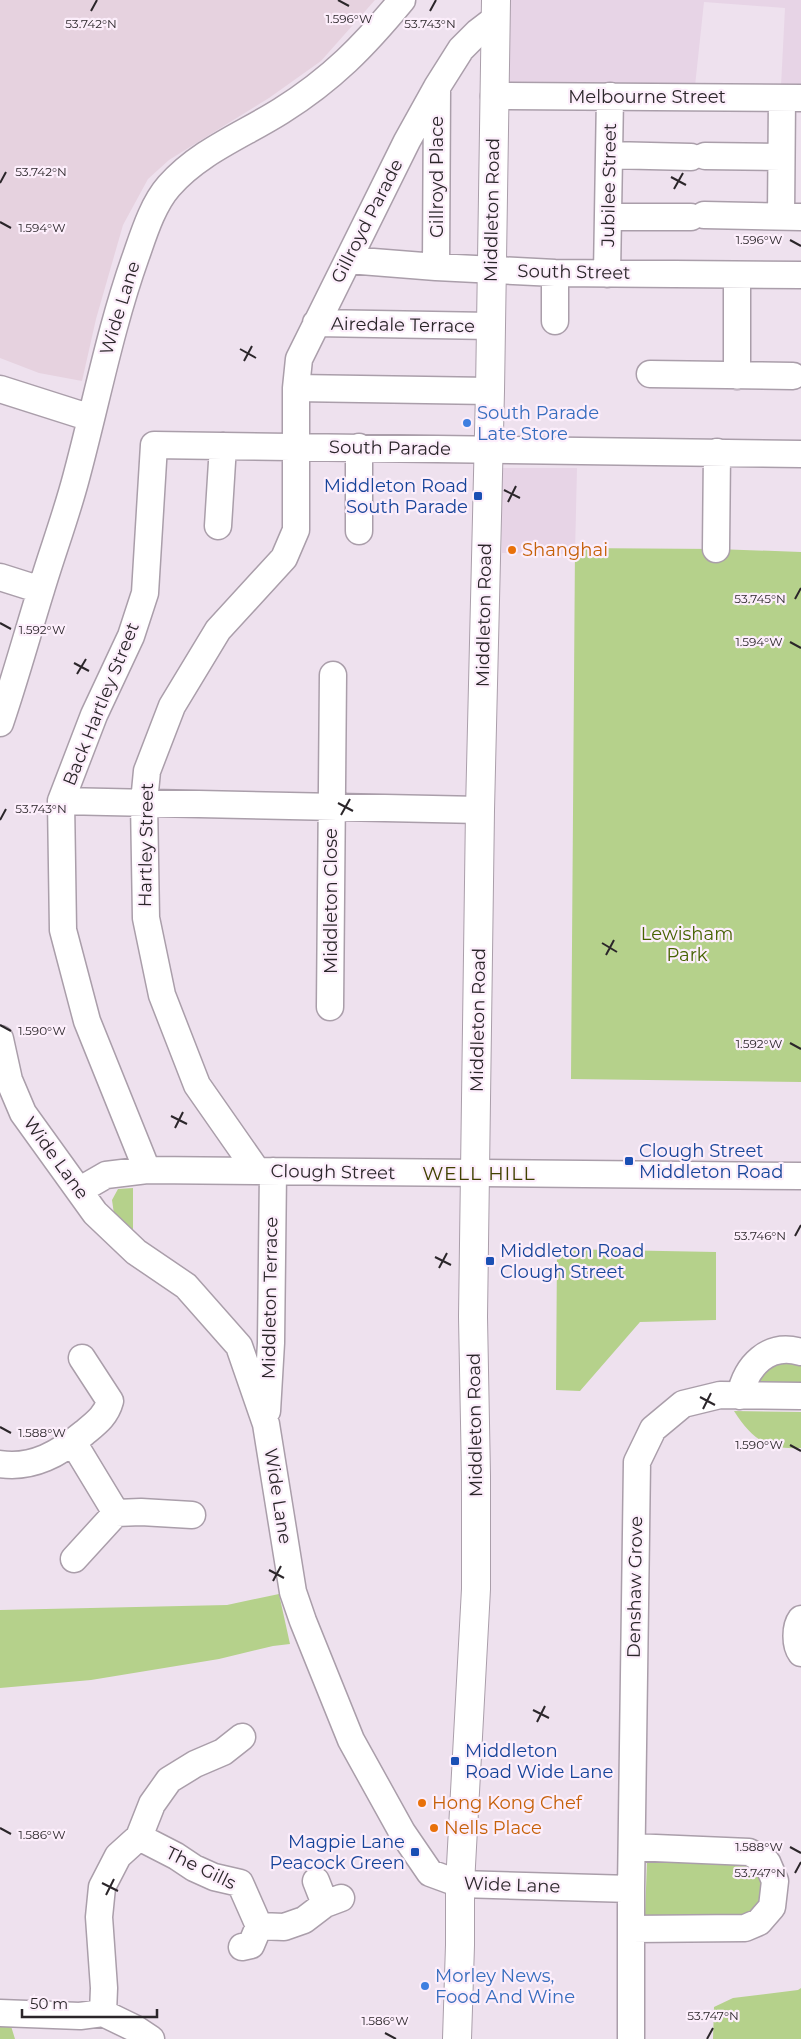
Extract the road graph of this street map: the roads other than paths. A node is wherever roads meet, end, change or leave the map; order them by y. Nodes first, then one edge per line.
1 (402, 0) edge
2 (495, 10) edge
3 (437, 86) junction
4 (494, 96) junction
5 (610, 96) junction
6 (791, 98) edge
7 (609, 155) junction
8 (781, 157) junction
9 (791, 216) edge
10 (608, 217) junction
11 (348, 260) junction
12 (436, 267) junction
13 (490, 270) junction
14 (555, 273) junction
15 (608, 274) junction
16 (737, 275) junction
17 (801, 276) edge
18 (555, 321) dead end
19 (316, 323) junction
20 (491, 326) junction
21 (650, 374) dead end
22 (737, 376) junction
23 (793, 376) dead end
24 (296, 388) junction
25 (0, 389) edge
26 (490, 391) junction
27 (91, 418) junction
28 (154, 445) joint
29 (223, 446) junction
30 (295, 446) junction
31 (359, 447) junction
32 (488, 449) junction
33 (717, 452) junction
34 (801, 454) edge
35 (218, 526) dead end
36 (359, 530) dead end
37 (716, 549) dead end
38 (0, 577) edge
39 (41, 590) junction
40 (333, 675) dead end
41 (0, 724) edge
42 (61, 801) junction
43 (144, 802) junction
44 (331, 806) junction
45 (480, 810) junction
46 (330, 1007) dead end
47 (0, 1039) edge
48 (147, 1170) junction
49 (265, 1171) junction
50 (476, 1173) junction
51 (801, 1176) edge
52 (80, 1190) junction
53 (801, 1352) edge
54 (82, 1358) dead end
55 (740, 1396) junction
56 (801, 1396) edge
57 (266, 1424) junction
58 (74, 1442) junction
59 (0, 1464) edge
60 (116, 1513) junction
61 (192, 1515) dead end
62 (74, 1559) dead end
63 (801, 1618) edge
64 (801, 1653) edge
65 (234, 1753) dead end
66 (139, 1837) junction
67 (632, 1847) junction
68 (460, 1884) junction
69 (631, 1889) junction
70 (327, 1894) dead end
71 (259, 1926) junction
72 (632, 1929) junction
73 (242, 1947) dead end
74 (0, 2013) edge
75 (103, 2013) junction
76 (151, 2039) edge
77 (457, 2039) edge
78 (631, 2039) edge

1 - 27 street, Wide Lane
2 - 3 street, Gillroyd Parade
2 - 4 main road, Middleton Road
3 - 11 street, Gillroyd Parade
3 - 12 street, Gillroyd Place
4 - 5 street, Melbourne Street
4 - 13 main road, Middleton Road
5 - 6 street, Melbourne Street
5 - 7 street, Jubilee Street
6 - 8 street
7 - 8 street
7 - 10 street, Jubilee Street
8 - 9 street
9 - 10 street
10 - 15 street, Jubilee Street
11 - 12 street, South Street
11 - 19 street, Gillroyd Parade
12 - 13 street, South Street
13 - 14 street, South Street
13 - 20 main road, Middleton Road
14 - 15 street, South Street
14 - 18 street
15 - 16 street, South Street
16 - 17 street, South Street
16 - 22 street
19 - 20 street, Airedale Terrace
19 - 24 street, Gillroyd Parade
20 - 26 main road, Middleton Road
21 - 22 street
22 - 23 street
24 - 26 street
24 - 30 street, Gillroyd Parade
25 - 27 street
26 - 32 main road, Middleton Road
27 - 39 street, Wide Lane
28 - 29 street, South Parade
28 - 42 street, Back Hartley Street
29 - 30 street, South Parade
29 - 35 street
30 - 31 street, South Parade
30 - 43 street, Hartley Street
31 - 32 street, South Parade
31 - 36 street
32 - 33 street, South Parade
32 - 45 main road, Middleton Road
33 - 34 street, South Parade
33 - 37 street
38 - 39 street
39 - 41 street, Wide Lane
40 - 44 street, Middleton Close
42 - 43 street
42 - 48 street, Back Hartley Street
43 - 44 street
43 - 49 street, Hartley Street
44 - 45 street
44 - 46 street, Middleton Close
45 - 50 main road, Middleton Road
47 - 52 street, Wide Lane
48 - 49 street, Clough Street
48 - 52 street, Clough Street
49 - 50 street, Clough Street
49 - 57 street, Middleton Terrace
50 - 51 street, Clough Street
50 - 68 main road, Middleton Road
52 - 57 street, Wide Lane
53 - 55 street
54 - 58 street
55 - 56 street, Denshaw Grove
55 - 67 street, Denshaw Grove
57 - 68 street, Wide Lane
58 - 59 street
58 - 60 street
60 - 61 street
60 - 62 street
63 - 64 street
65 - 66 street
66 - 71 street, The Gills
66 - 75 street
67 - 69 street, Denshaw Grove
67 - 72 street
68 - 69 street, Wide Lane
68 - 77 main road, Middleton Road
69 - 72 street, Denshaw Grove
70 - 71 street
71 - 73 street
72 - 78 street, Denshaw Grove
74 - 75 street
75 - 76 street

